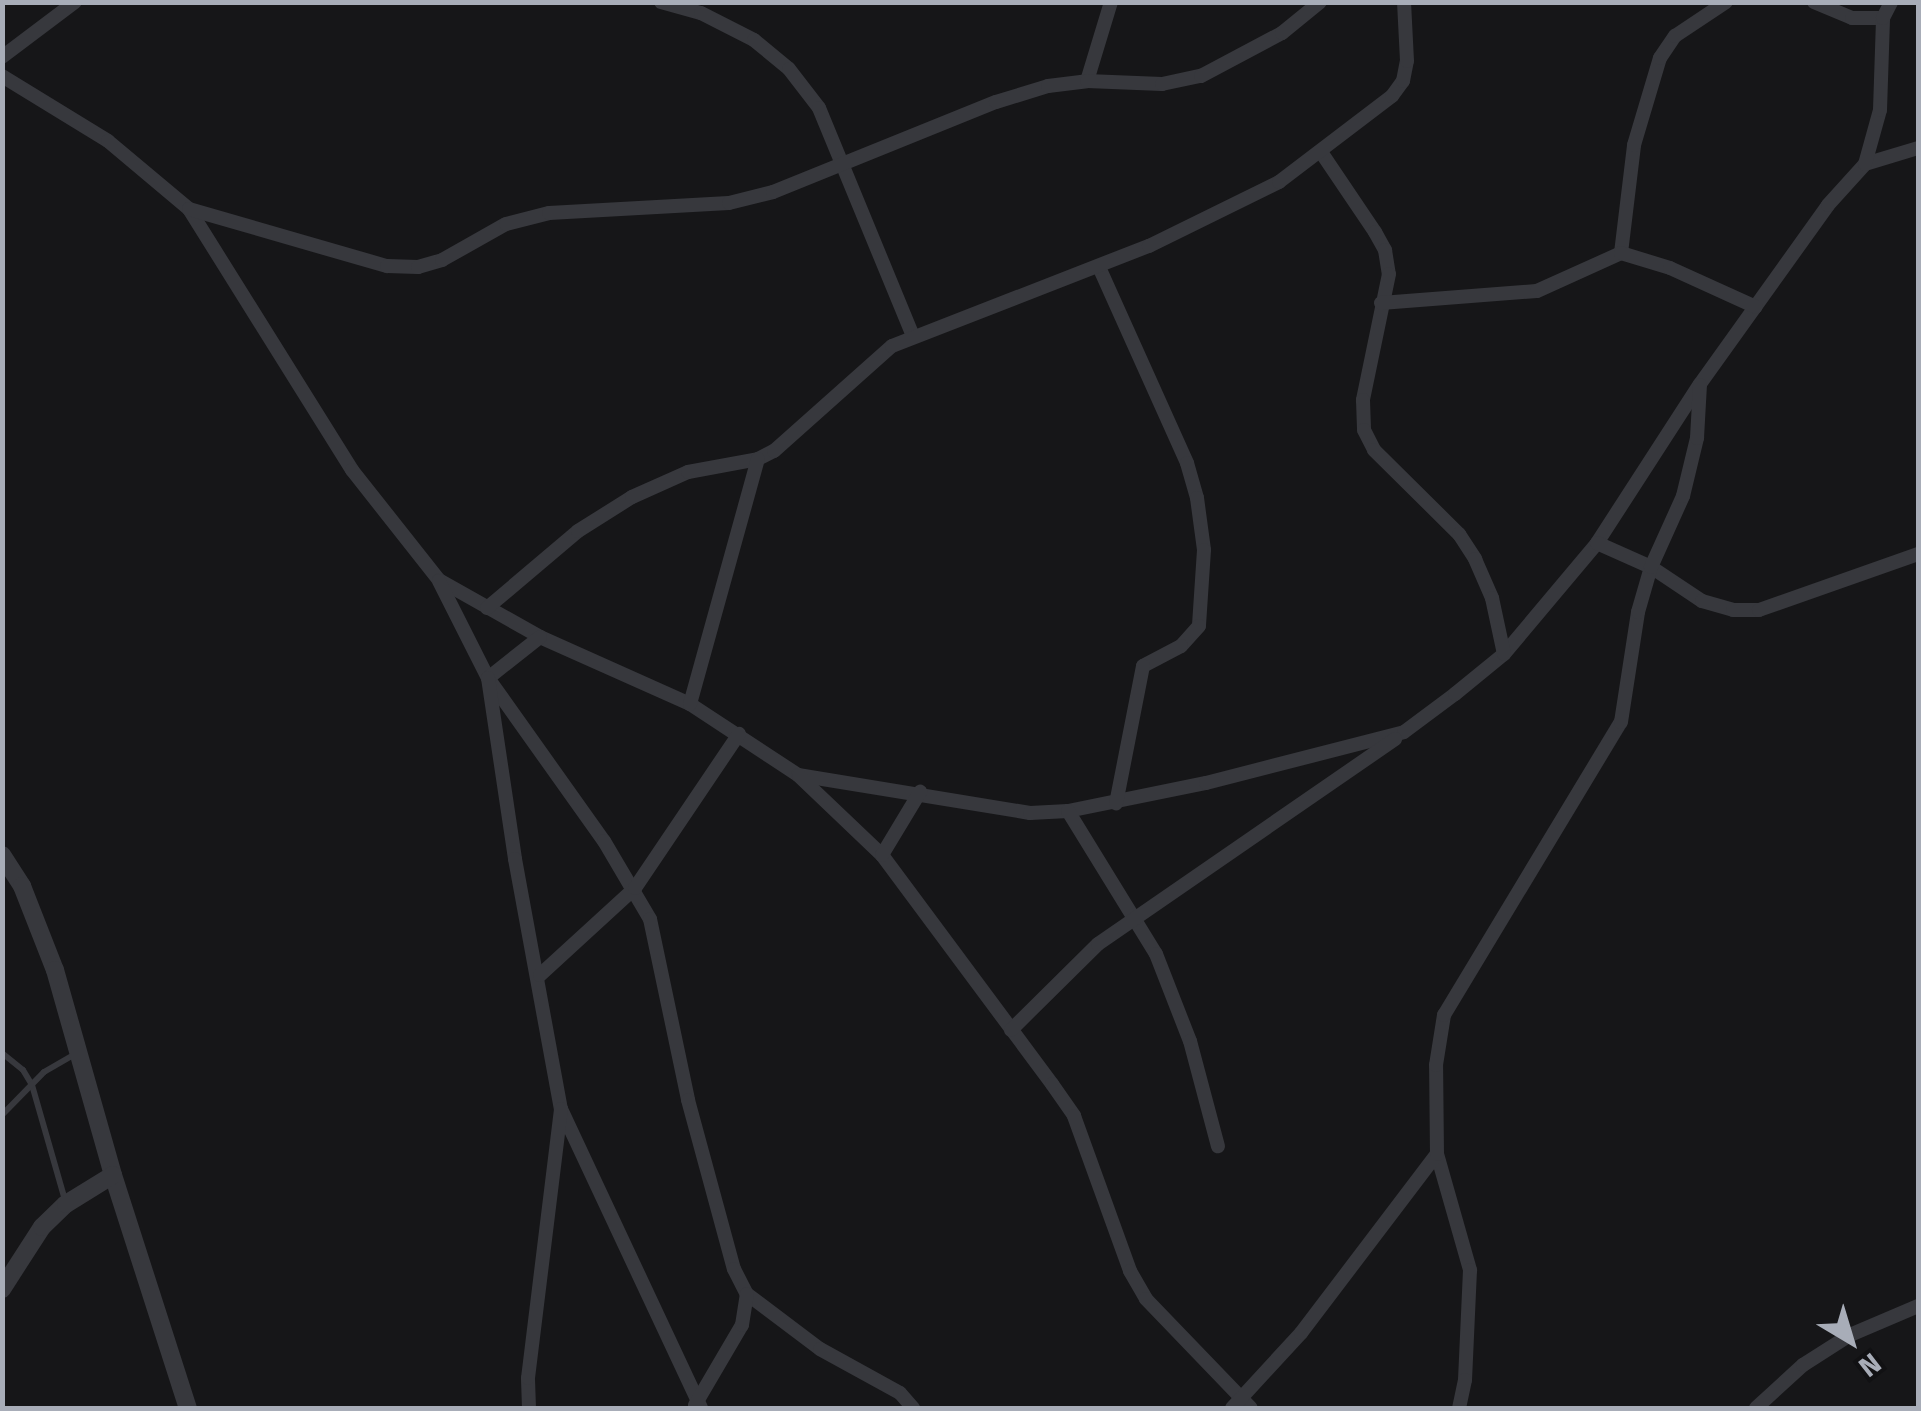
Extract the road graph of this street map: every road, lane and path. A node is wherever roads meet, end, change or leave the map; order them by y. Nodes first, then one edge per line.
1 (75, 2) edge
2 (661, 2) edge
3 (1111, 2) edge
4 (1320, 2) edge
5 (1404, 2) edge
6 (1726, 2) edge
7 (1814, 2) edge
8 (1891, 2) edge
9 (1883, 18) junction
10 (2, 57) edge
11 (2, 76) edge
12 (1087, 80) junction
13 (1918, 148) edge
14 (1322, 152) junction
15 (844, 162) junction
16 (1865, 164) junction
17 (190, 209) junction
18 (1620, 253) junction
19 (1099, 267) junction
20 (1382, 303) junction
21 (1756, 307) junction
22 (913, 336) junction
23 (1700, 384) junction
24 (758, 459) junction
25 (1597, 543) junction
26 (1918, 554) edge
27 (1651, 567) junction
28 (438, 580) junction
29 (487, 608) junction
30 (540, 638) junction
31 (1504, 654) junction
32 (488, 678) junction
33 (690, 704) junction
34 (1404, 732) junction
35 (739, 734) junction
36 (798, 776) junction
37 (920, 792) junction
38 (1116, 802) junction
39 (1068, 811) junction
40 (2, 855) edge
41 (882, 855) junction
42 (635, 888) junction
43 (1136, 917) junction
44 (540, 975) junction
45 (1011, 1030) junction
46 (80, 1051) junction
47 (2, 1053) edge
48 (32, 1085) junction
49 (561, 1108) junction
50 (2, 1115) edge
51 (1218, 1146) dead end
52 (1437, 1154) junction
53 (113, 1176) junction
54 (66, 1204) junction
55 (2, 1288) edge
56 (747, 1294) junction
57 (1918, 1306) edge
58 (1242, 1405) edge
59 (696, 1406) edge
60 (188, 1408) edge
61 (529, 1408) edge
62 (913, 1408) edge
63 (1459, 1408) edge
64 (1756, 1408) edge

1 - 10 street
2 - 15 street
3 - 12 street
4 - 12 street
5 - 14 street
6 - 18 street
7 - 9 street
8 - 9 street
9 - 16 street
11 - 17 street
12 - 15 street
13 - 16 street
14 - 19 street
14 - 20 street
15 - 17 street
15 - 22 street
16 - 21 street
17 - 28 street
18 - 20 street
18 - 21 street
19 - 22 street
19 - 38 street
20 - 31 street
21 - 23 street
22 - 24 street
23 - 25 street
23 - 27 street
24 - 29 street
24 - 33 street
25 - 27 street
25 - 31 street
26 - 27 street
27 - 52 street
28 - 29 street
28 - 32 street
29 - 30 street
30 - 32 street
30 - 33 street
31 - 34 street
32 - 42 street
32 - 44 street
33 - 35 street
34 - 38 street
34 - 43 street
35 - 36 street
35 - 42 street
36 - 37 street
36 - 41 street
37 - 39 street
37 - 41 street
38 - 39 street
39 - 43 street
40 - 46 street
41 - 45 street
42 - 44 street
42 - 56 street
43 - 45 street
43 - 51 street
44 - 49 street
45 - 58 street
46 - 48 lane
46 - 53 street
47 - 48 lane
48 - 50 lane
48 - 54 lane
49 - 59 street
49 - 61 street
52 - 58 street
52 - 63 street
53 - 54 street
53 - 60 street
54 - 55 street
56 - 59 street
56 - 62 street
57 - 64 street

